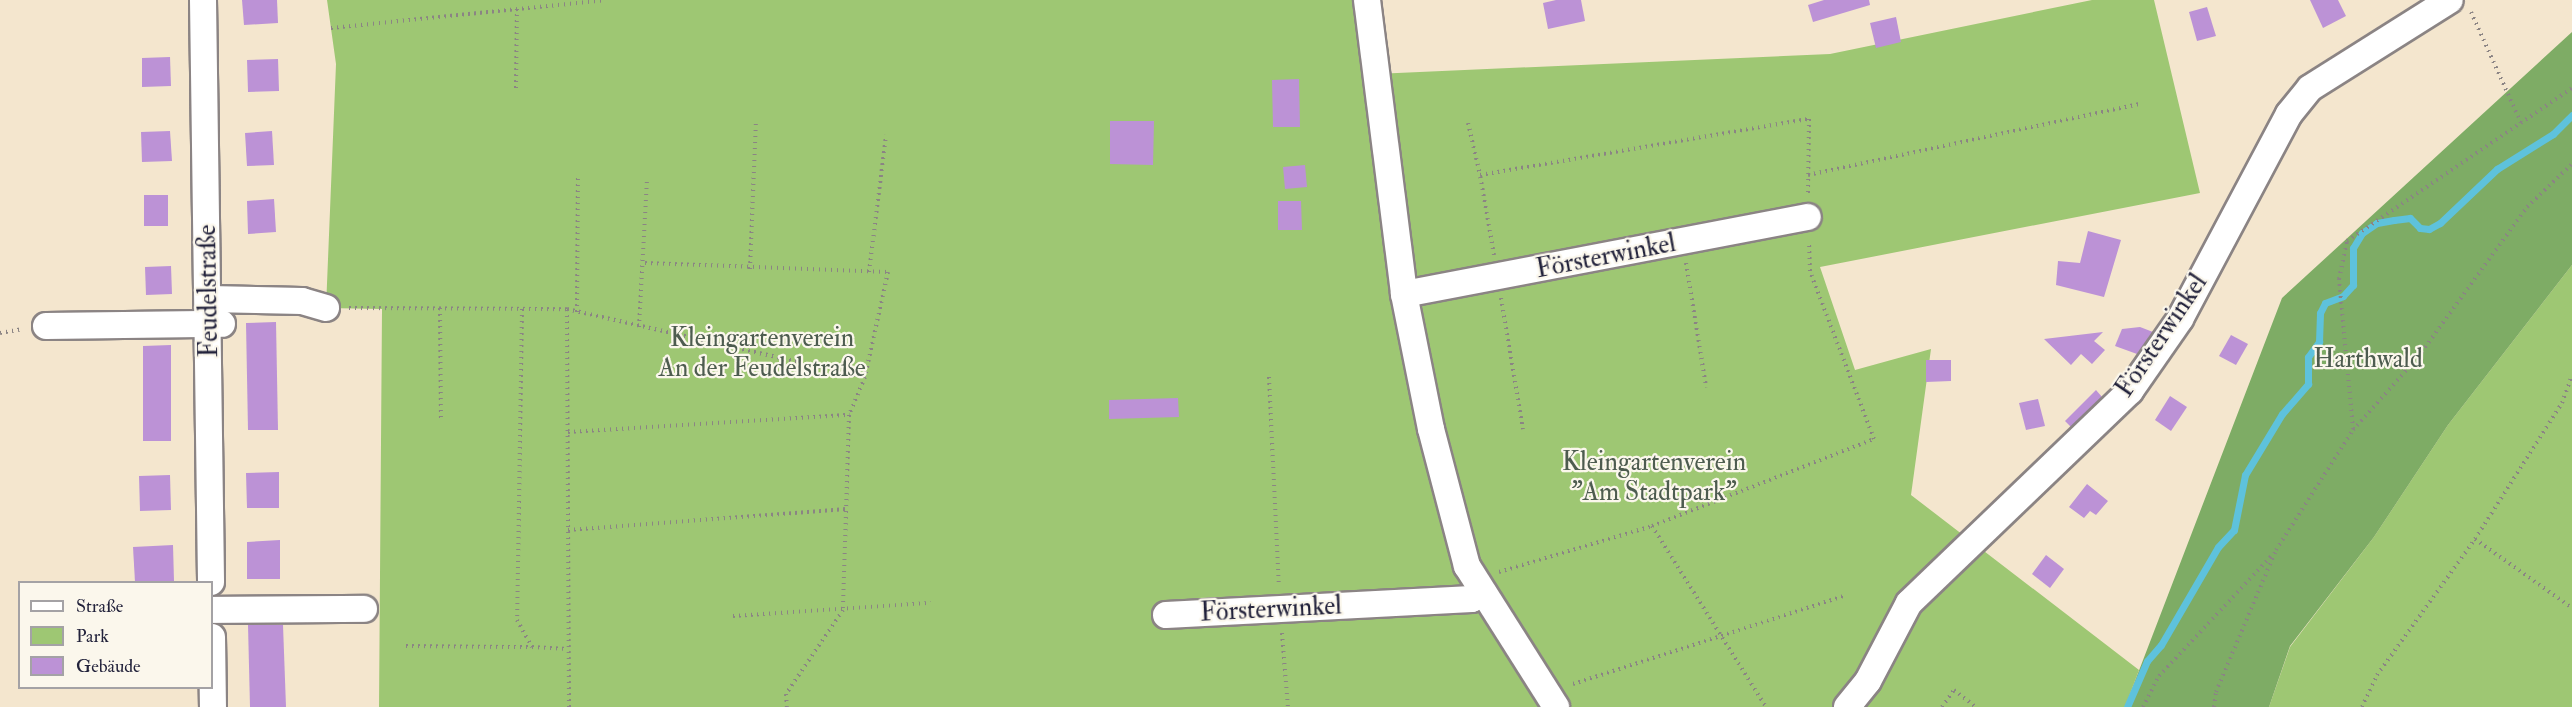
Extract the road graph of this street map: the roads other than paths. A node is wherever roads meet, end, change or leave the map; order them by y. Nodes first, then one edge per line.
1 (203, 0) edge
2 (1367, 0) edge
3 (2450, 0) edge
4 (1808, 217) road end
5 (1404, 294) junction
6 (326, 308) road end
7 (214, 316) junction
8 (46, 326) dead end
9 (211, 581) edge
10 (1479, 586) junction
11 (364, 609) dead end
12 (213, 610) edge
13 (1166, 615) dead end
14 (213, 689) edge
15 (213, 707) edge
16 (1556, 707) edge
17 (1847, 707) edge

1 - 7 street, Feudelstraße
2 - 5 street
3 - 17 street, Försterwinkel
4 - 5 street, Försterwinkel
5 - 10 street
6 - 7 street
7 - 8 street
7 - 9 street, Feudelstraße
10 - 13 street, Försterwinkel
10 - 16 street
11 - 12 street
14 - 15 street

